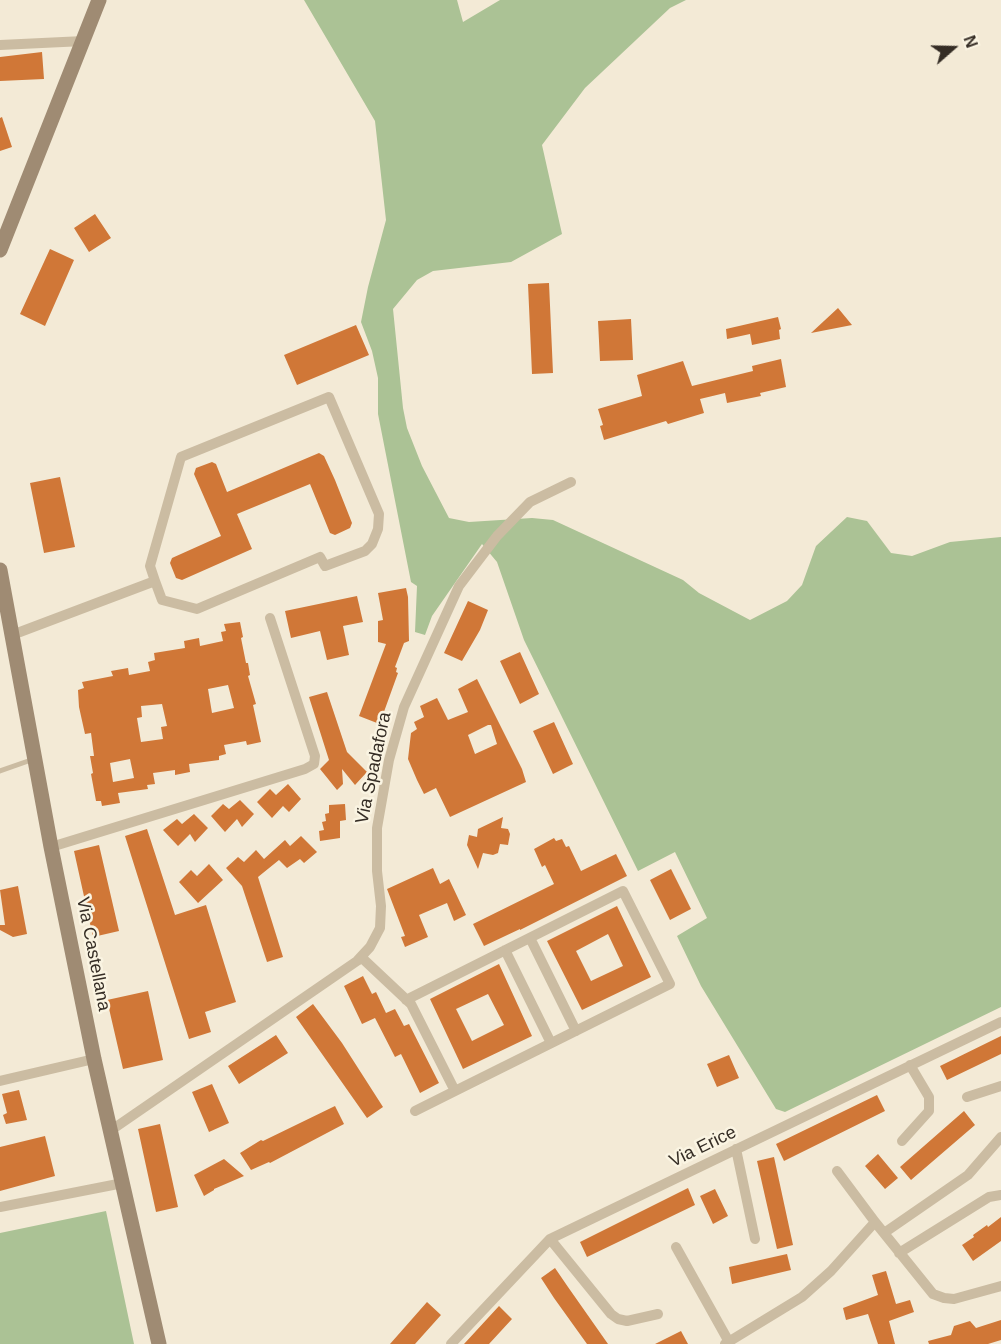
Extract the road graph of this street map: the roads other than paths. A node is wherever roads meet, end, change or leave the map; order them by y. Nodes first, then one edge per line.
1 (99, 0) edge
2 (84, 41) junction
3 (0, 45) edge
4 (0, 250) edge
5 (571, 482) dead end
6 (0, 570) edge
7 (155, 581) junction
8 (270, 618) dead end
9 (12, 635) junction
10 (35, 759) junction
11 (0, 771) edge
12 (51, 846) junction
13 (530, 938) junction
14 (505, 950) junction
15 (361, 957) junction
16 (406, 1000) junction
17 (1001, 1022) edge
18 (576, 1031) junction
19 (551, 1043) junction
20 (94, 1059) junction
21 (910, 1065) junction
22 (0, 1081) edge
23 (1001, 1086) edge
24 (455, 1091) junction
25 (967, 1097) dead end
26 (415, 1111) dead end
27 (110, 1131) junction
28 (1001, 1137) edge
29 (902, 1141) dead end
30 (736, 1149) junction
31 (837, 1171) dead end
32 (123, 1183) junction
33 (1001, 1195) edge
34 (0, 1207) edge
35 (875, 1222) junction
36 (884, 1233) junction
37 (550, 1239) junction
38 (755, 1239) dead end
39 (676, 1247) dead end
40 (899, 1253) junction
41 (1001, 1286) edge
42 (658, 1314) dead end
43 (727, 1343) edge
44 (159, 1344) edge
45 (451, 1344) edge

1 - 2 main road
2 - 3 street
2 - 4 main road
5 - 15 street, Via Spadafora
6 - 9 main road, Via Castellana
7 - 7 street
7 - 9 street
8 - 12 street
9 - 10 main road, Via Castellana
10 - 11 lane
10 - 12 main road, Via Castellana
12 - 20 main road, Via Castellana
13 - 14 street
13 - 18 street
13 - 18 street
14 - 16 street
14 - 19 street
15 - 16 street
15 - 27 street, Via Spadafora
16 - 24 street
17 - 21 street, Via Erice
18 - 19 street
19 - 24 street
20 - 22 street
20 - 27 main road, Via Castellana
21 - 29 street
21 - 30 street, Via Erice
23 - 25 street
24 - 26 street
27 - 32 main road, Via Castellana
28 - 36 street
30 - 37 street, Via Erice
30 - 38 street
31 - 35 street
32 - 34 street
32 - 44 main road, Via Castellana
33 - 40 street
35 - 36 street
35 - 43 street
36 - 40 street
37 - 42 street
37 - 45 street, Via Erice
39 - 43 street
40 - 41 street

